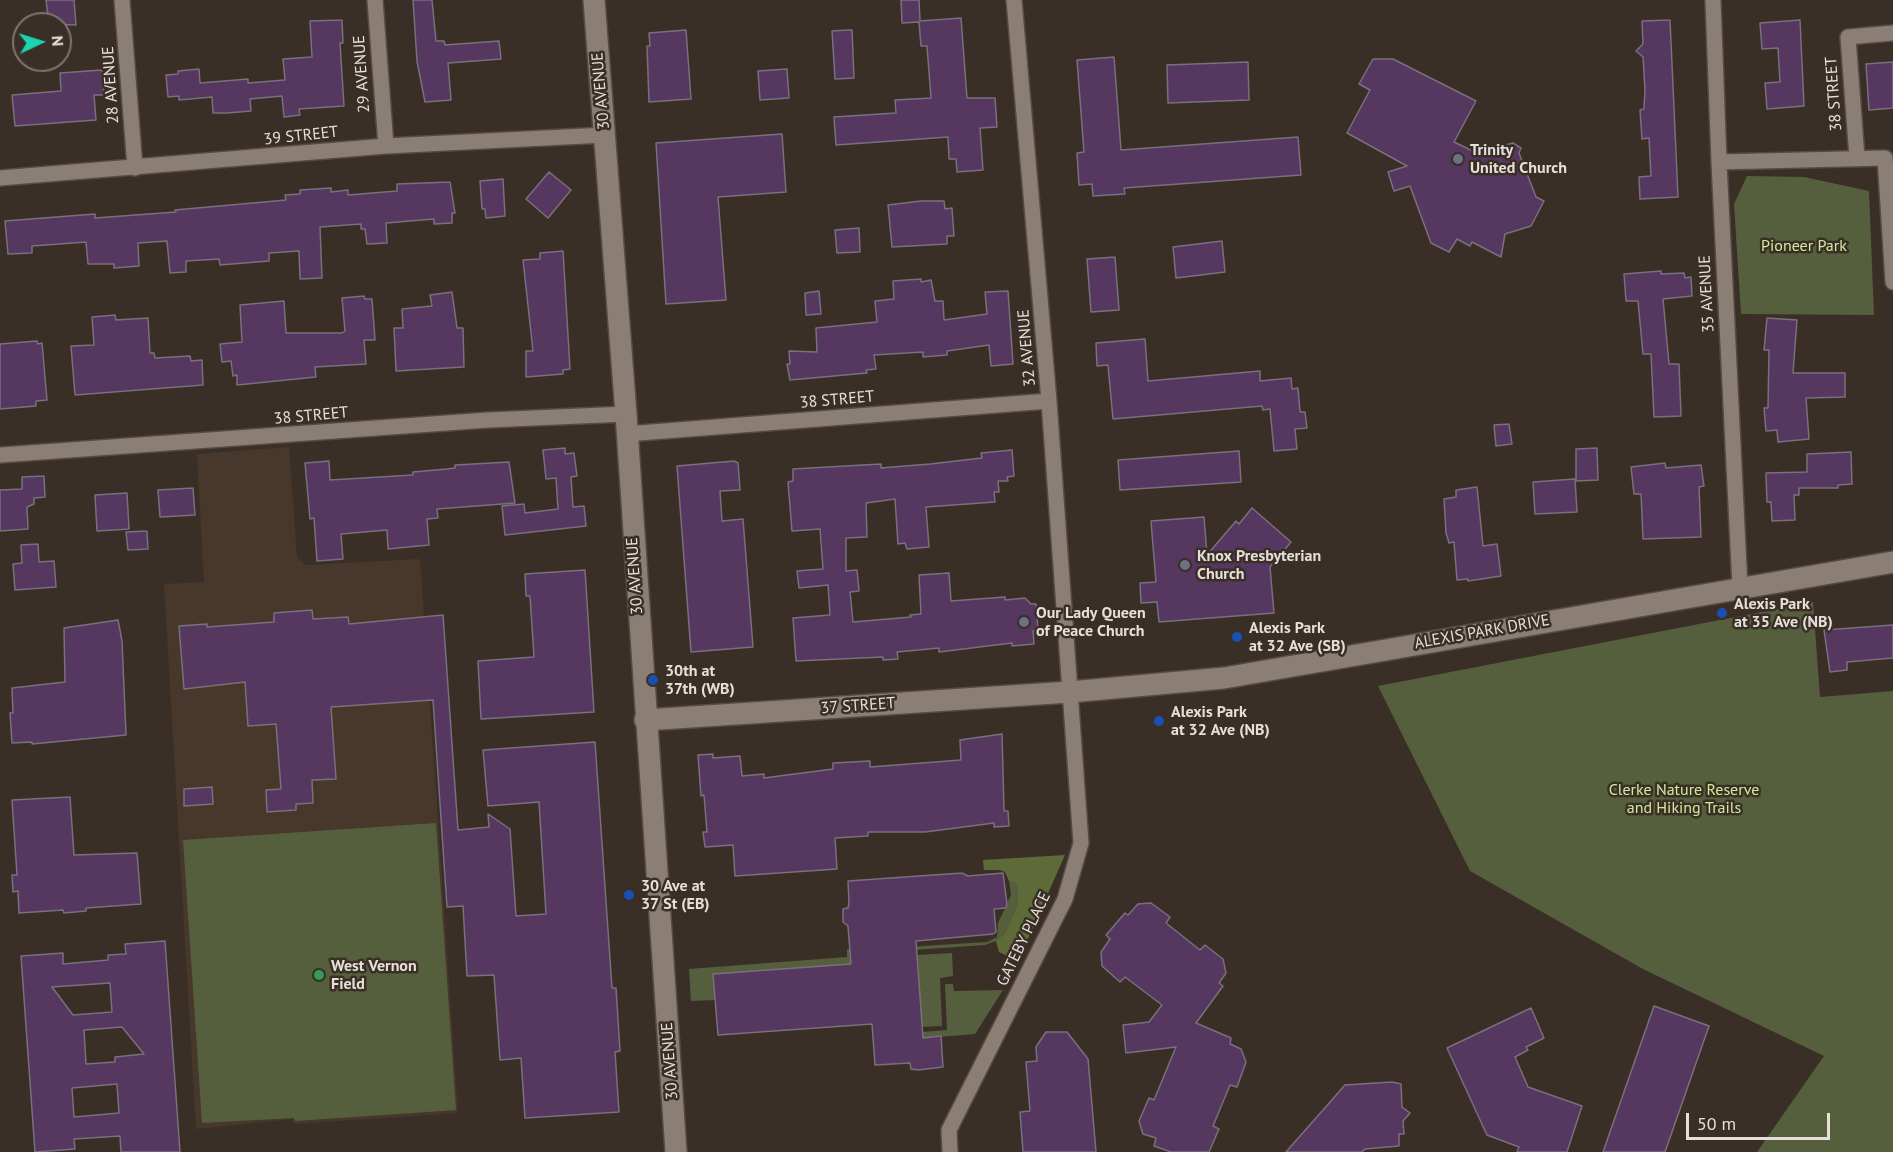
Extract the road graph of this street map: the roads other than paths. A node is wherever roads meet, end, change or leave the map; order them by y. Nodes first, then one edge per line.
1 (122, 0) edge
2 (375, 0) edge
3 (594, 0) edge
4 (1014, 0) edge
5 (1713, 0) edge
6 (1893, 33) edge
7 (605, 135) junction
8 (386, 146) junction
9 (1857, 158) junction
10 (1719, 162) junction
11 (135, 168) junction
12 (0, 178) edge
13 (1893, 282) edge
14 (1050, 401) junction
15 (626, 424) junction
16 (0, 455) edge
17 (1893, 562) edge
18 (1740, 586) junction
19 (1070, 692) junction
20 (645, 720) junction
21 (676, 1152) edge
22 (950, 1152) edge

1 - 11 street, 28 AVENUE
2 - 8 street, 29 AVENUE
3 - 7 street, 30 AVENUE
4 - 14 street, 32 AVENUE
5 - 10 street, 35 AVENUE
6 - 9 street, 38 STREET
7 - 8 street, 39 STREET
7 - 15 street, 30 AVENUE
8 - 11 street, 39 STREET
9 - 10 street
9 - 13 street
10 - 18 street, 35 AVENUE
11 - 12 street, 39 STREET
14 - 15 street, 38 STREET
14 - 19 street, 32 AVENUE
15 - 16 street, 38 STREET
15 - 20 street, 30 AVENUE
17 - 18 street, ALEXIS PARK DRIVE
18 - 19 street, ALEXIS PARK DRIVE
19 - 20 street, 37 STREET
19 - 22 street, GATEBY PLACE
20 - 21 street, 30 AVENUE

